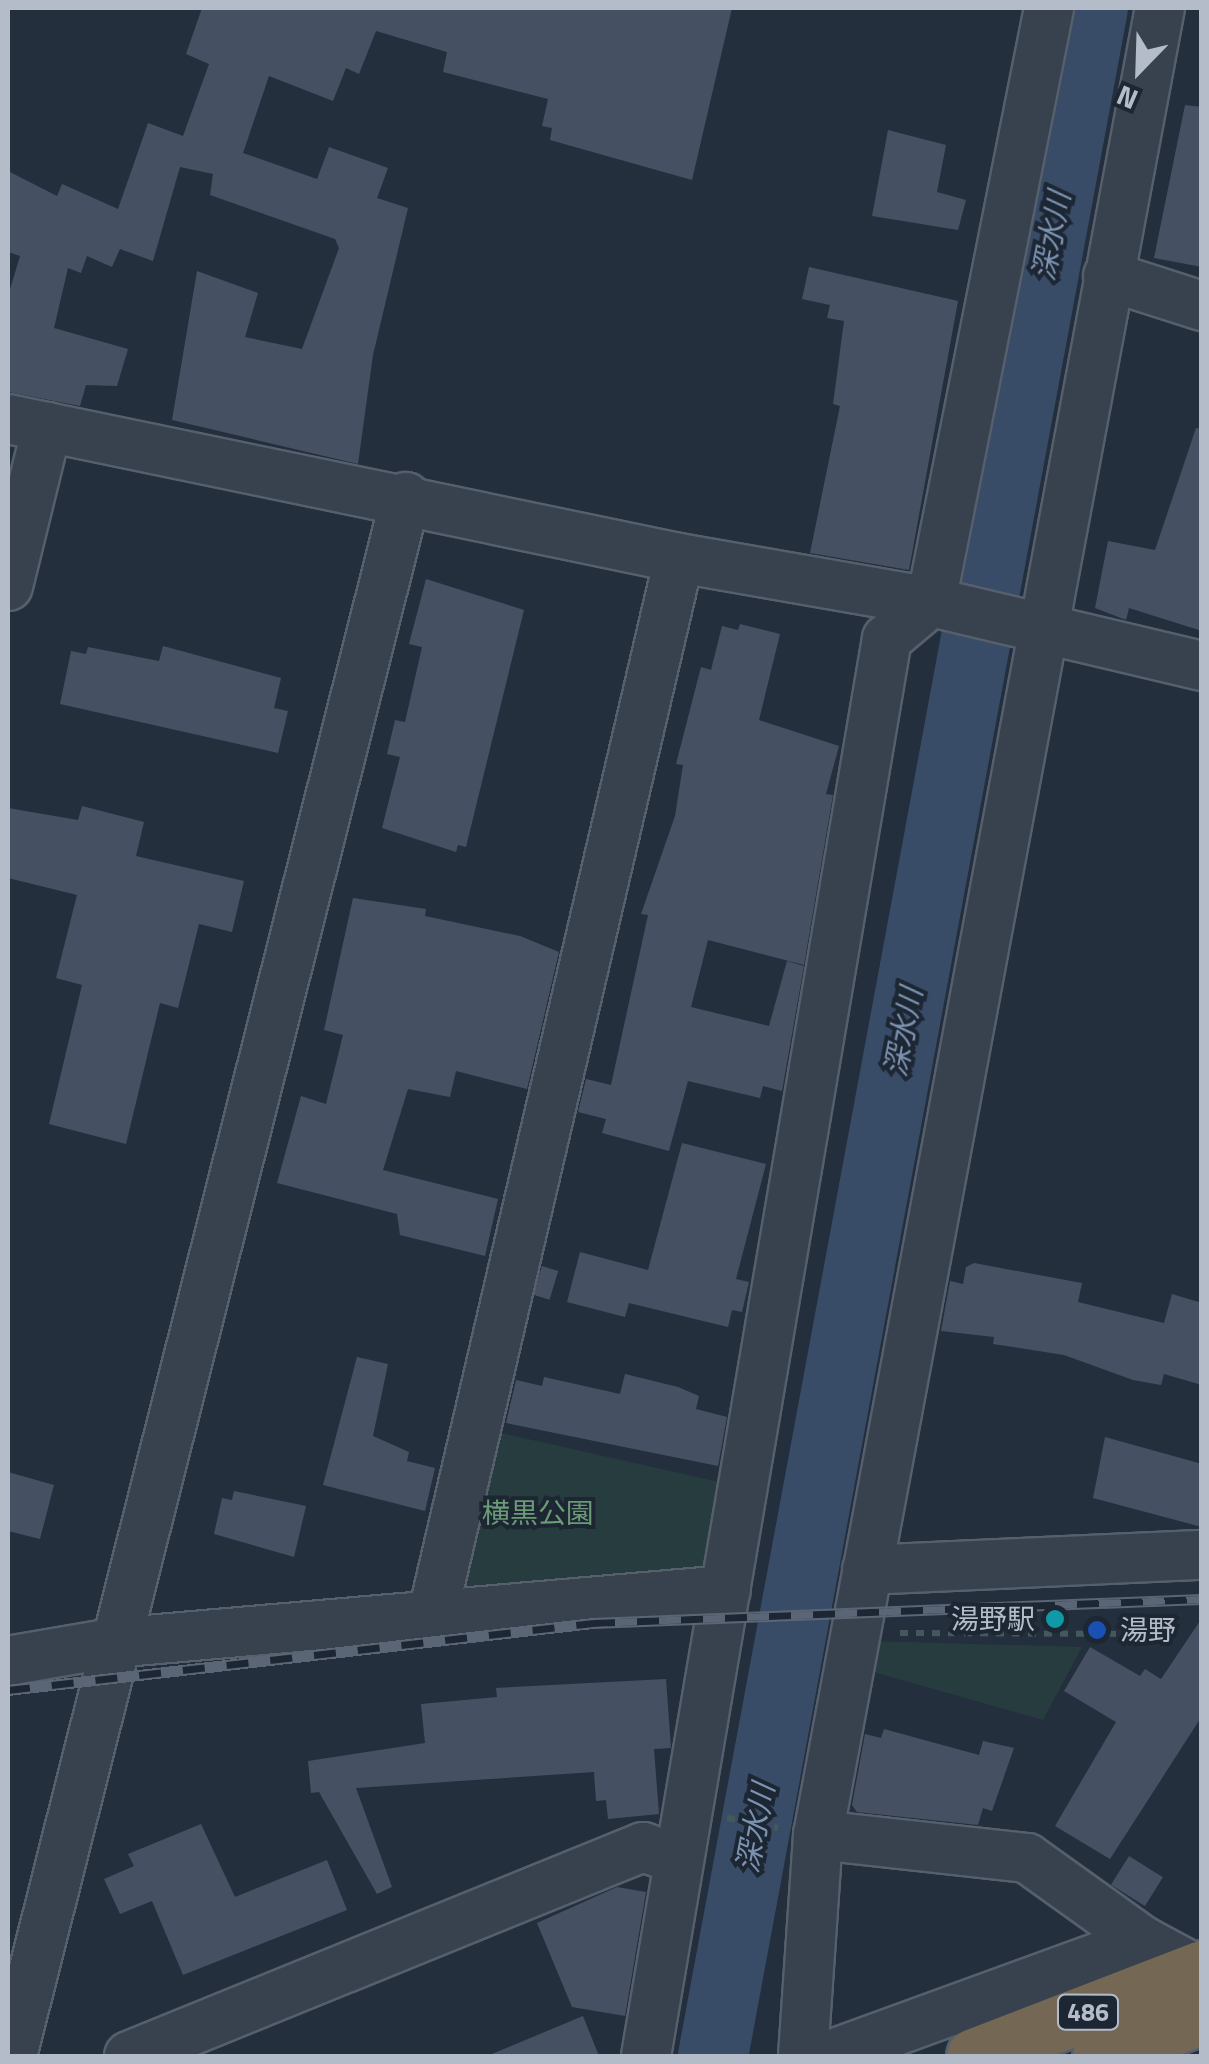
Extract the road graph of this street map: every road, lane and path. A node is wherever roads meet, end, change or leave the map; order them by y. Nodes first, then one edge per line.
1 (1049, 8) edge
2 (1173, 15) edge
3 (1108, 276) junction
4 (1202, 306) edge
5 (27, 423) edge
6 (406, 497) junction
7 (678, 558) junction
8 (8, 586) edge
9 (930, 602) junction
10 (1044, 626) junction
11 (1202, 666) edge
12 (1202, 1555) edge
13 (868, 1570) junction
14 (726, 1590) junction
15 (433, 1614) junction
16 (1171, 1624) dead end
17 (856, 1633) junction
18 (112, 1643) junction
19 (8, 1661) edge
20 (721, 1817) dead end
21 (805, 1832) junction
22 (678, 1860) junction
23 (1144, 1941) junction
24 (1185, 2008) edge
25 (12, 2056) edge
26 (130, 2056) edge
27 (646, 2056) edge
28 (802, 2056) edge
29 (827, 2056) edge
30 (974, 2056) edge
31 (1100, 2056) edge

1 - 9 street
2 - 3 street
3 - 4 street
3 - 10 street
5 - 6 street
5 - 8 street
6 - 7 street
6 - 18 street
7 - 9 street
7 - 15 street
9 - 10 street
9 - 14 street
10 - 11 street
10 - 13 street
12 - 13 street
13 - 17 street
14 - 15 street
14 - 22 street
15 - 18 street
16 - 17 path
17 - 21 street
18 - 19 street
18 - 25 street
20 - 21 path
21 - 23 street
21 - 28 street
22 - 26 street
22 - 27 street
23 - 24 street
23 - 29 street
24 - 30 highway, 486
24 - 31 highway, 486

